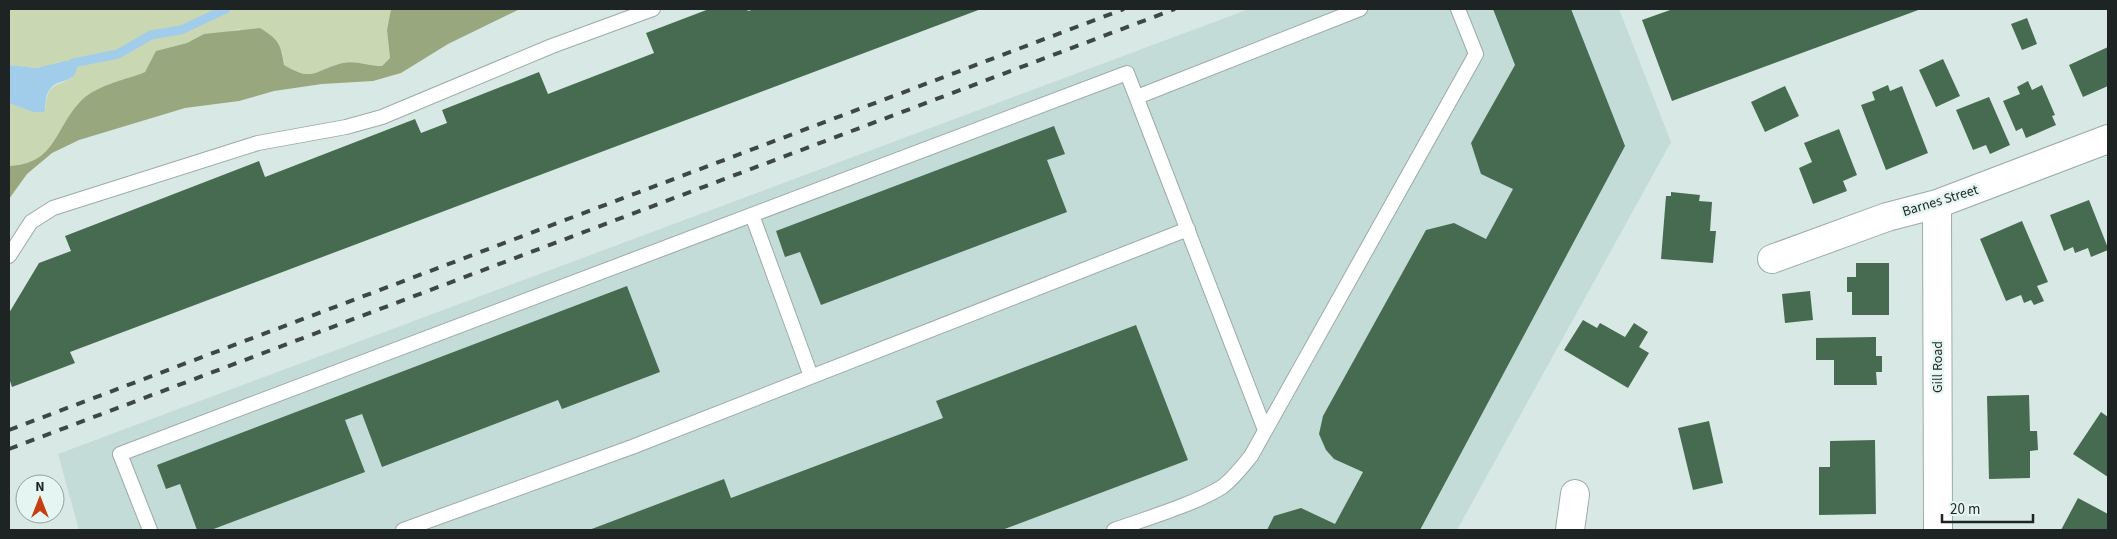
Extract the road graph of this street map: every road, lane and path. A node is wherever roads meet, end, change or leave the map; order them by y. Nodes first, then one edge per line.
1 (653, 9) edge
2 (1360, 9) edge
3 (1458, 9) edge
4 (1137, 97) junction
5 (2108, 139) edge
6 (1937, 204) junction
7 (752, 215) junction
8 (1188, 229) junction
9 (9, 256) edge
10 (1772, 259) dead end
11 (811, 376) junction
12 (1265, 430) junction
13 (1575, 494) dead end
14 (150, 530) edge
15 (403, 530) edge
16 (1114, 530) edge
17 (1570, 530) edge
18 (1938, 530) edge

1 - 9 lane
2 - 4 lane
3 - 12 lane
4 - 7 lane
4 - 8 lane
5 - 6 street, Barnes Street
6 - 10 street, Barnes Street
6 - 18 street, Gill Road
7 - 11 lane
7 - 14 lane
8 - 11 lane
8 - 12 lane
11 - 15 lane
12 - 16 lane
13 - 17 street

